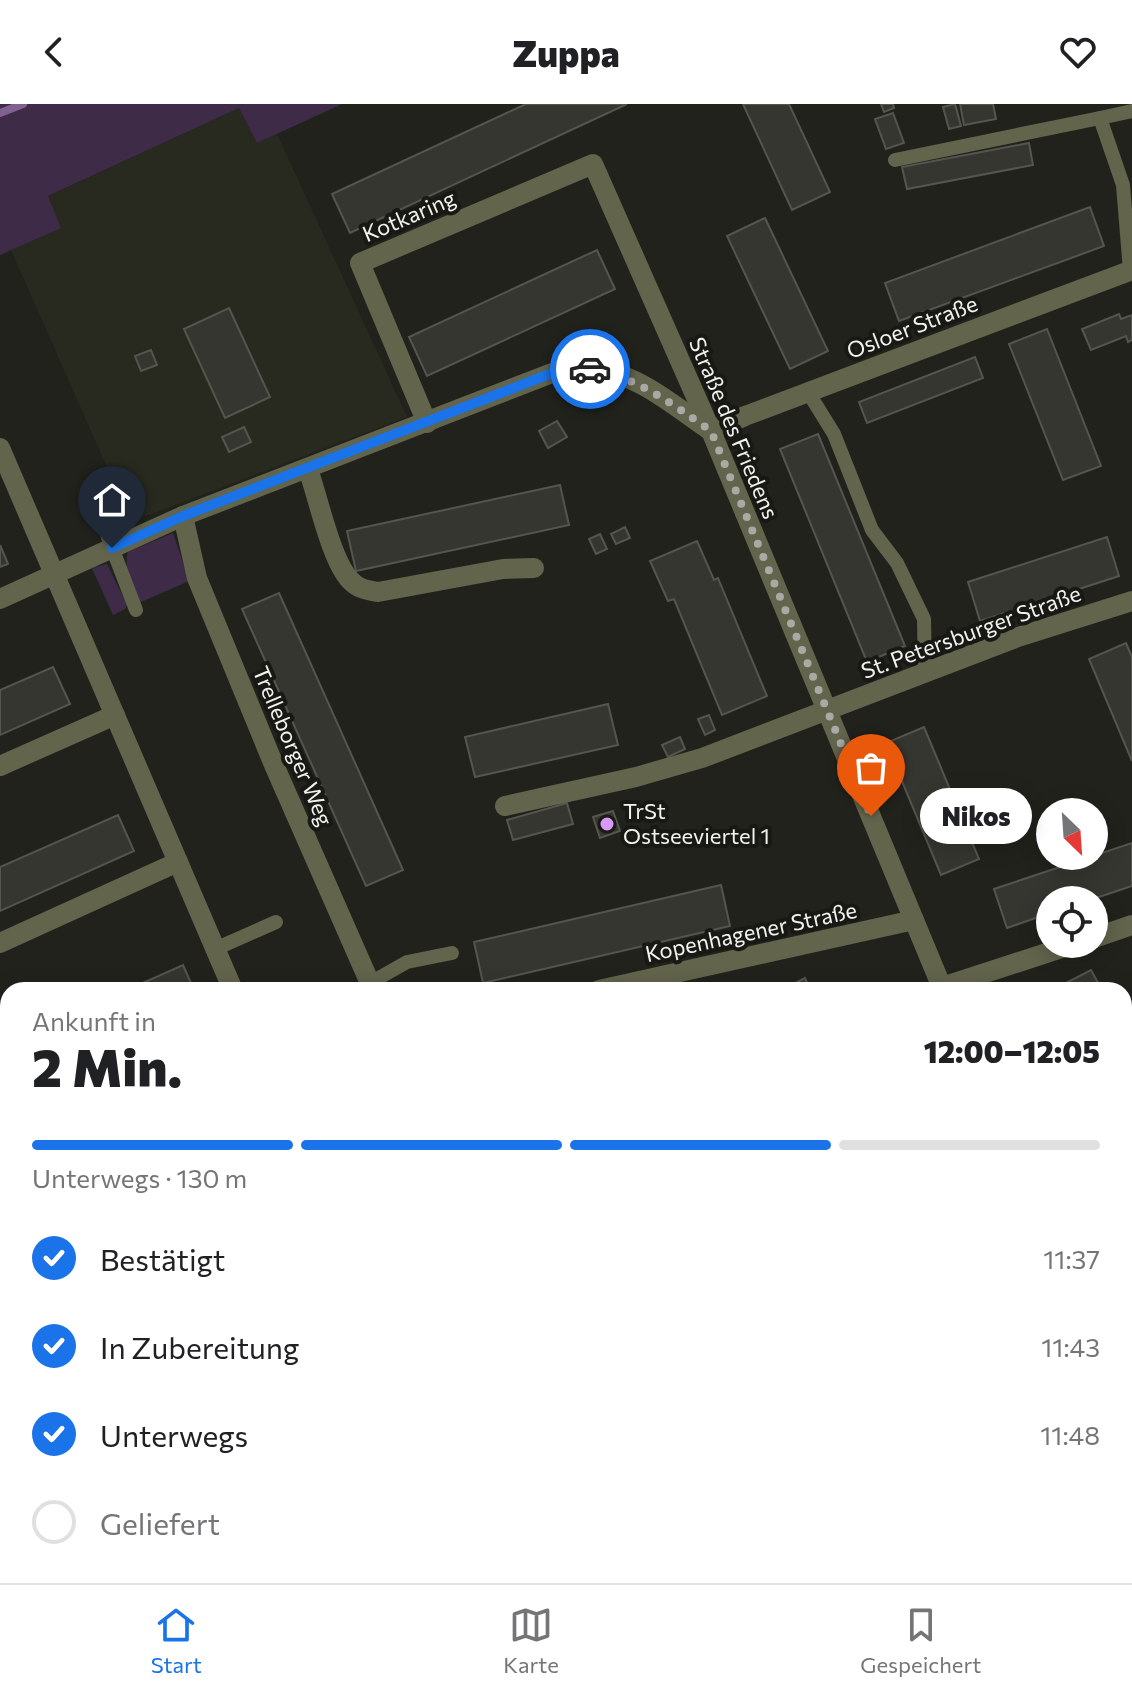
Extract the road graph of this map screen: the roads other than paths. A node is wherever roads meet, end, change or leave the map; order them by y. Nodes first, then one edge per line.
1 (1132, 111) edge
2 (1100, 118) junction
3 (895, 160) dead end
4 (593, 164) joint
5 (1131, 270) edge
6 (808, 392) junction
7 (427, 423) junction
8 (711, 431) junction
9 (0, 448) edge
10 (308, 469) junction
11 (98, 511) dead end
12 (183, 516) junction
13 (112, 548) junction
14 (534, 568) dead end
15 (53, 573) junction
16 (0, 599) edge
17 (1132, 601) edge
18 (136, 610) dead end
19 (925, 673) junction
20 (827, 712) junction
21 (115, 715) junction
22 (0, 766) edge
23 (505, 806) dead end
24 (178, 862) junction
25 (914, 920) junction
26 (276, 922) dead end
27 (1132, 925) edge
28 (1108, 933) edge
29 (0, 943) edge
30 (215, 949) junction
31 (452, 953) dead end
32 (1036, 957) edge
33 (229, 982) edge
34 (370, 982) edge
35 (378, 982) edge
36 (635, 982) edge
37 (940, 982) edge
38 (960, 982) edge

1 - 2 lane
2 - 3 lane
2 - 5 lane
4 - 7 street, Kotkaring
4 - 8 street, Straße des Friedens
5 - 6 street, Osloer Straße
6 - 8 street, Osloer Straße
6 - 19 lane
7 - 8 street
7 - 10 street
8 - 20 street, Straße des Friedens
9 - 15 street
10 - 12 street
10 - 14 street
11 - 13 lane
12 - 13 street
12 - 34 street, Trelleborger Weg
13 - 15 street
13 - 18 lane
15 - 16 street
15 - 21 street
17 - 19 street, St. Petersburger Straße
19 - 20 street, St. Petersburger Straße
20 - 23 street
20 - 25 street, Straße des Friedens
21 - 22 street
21 - 24 street
24 - 29 street
24 - 30 street
25 - 36 street, Kopenhagener Straße
25 - 37 street, Straße des Friedens
26 - 30 lane
27 - 28 street
30 - 33 street
31 - 35 lane
32 - 38 street

